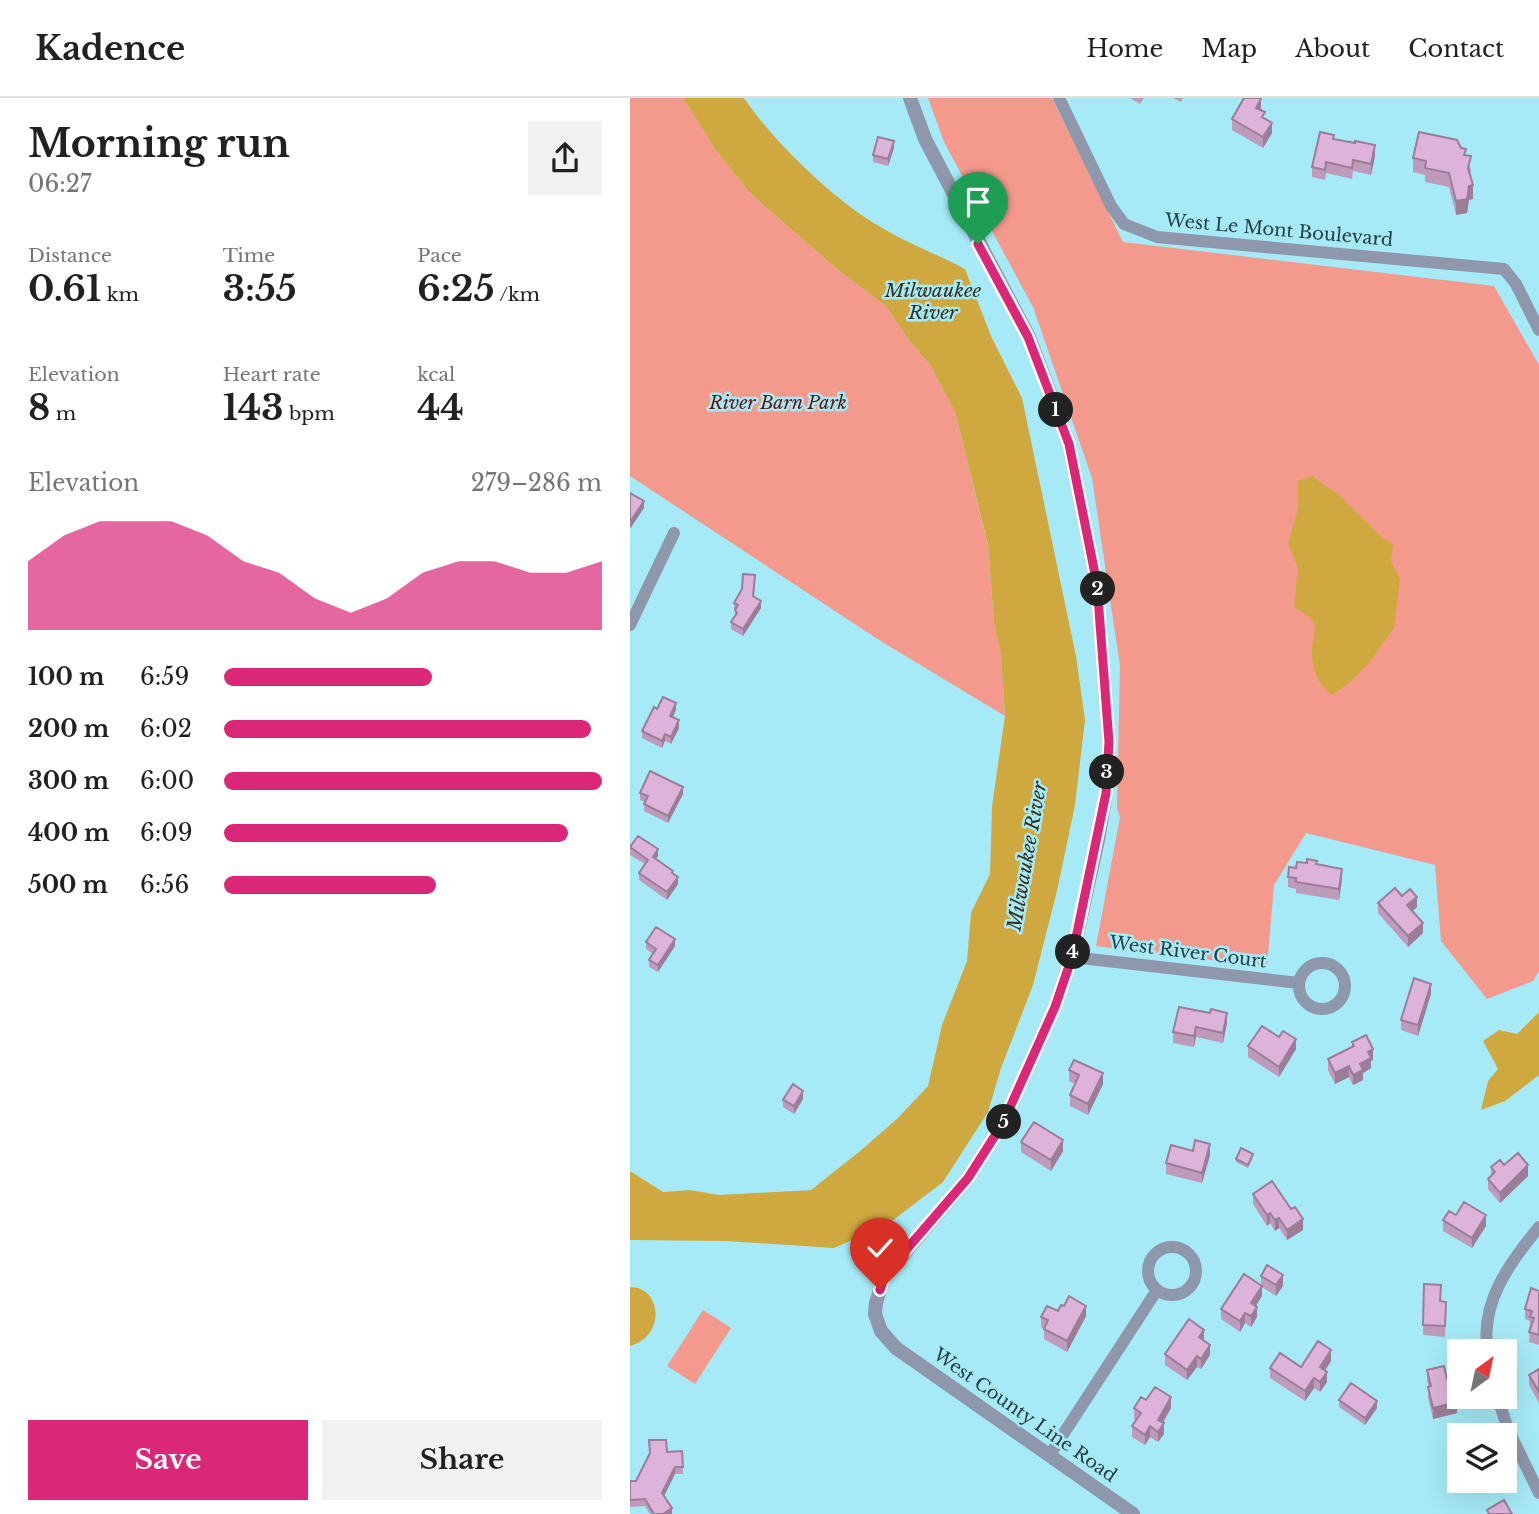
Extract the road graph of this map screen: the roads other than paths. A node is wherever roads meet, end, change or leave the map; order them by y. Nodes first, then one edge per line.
1 (910, 98) edge
2 (1059, 98) edge
3 (1539, 330) edge
4 (674, 533) dead end
5 (630, 625) edge
6 (1072, 957) junction
7 (1299, 983) dead end
8 (1539, 1227) edge
9 (1157, 1290) junction
10 (1486, 1339) edge
11 (1501, 1409) edge
12 (1049, 1456) junction
13 (1539, 1493) edge
14 (1133, 1514) edge

1 - 6 street
2 - 3 street, West Le Mont Boulevard
4 - 5 street
6 - 7 street, West River Court
6 - 12 street, West County Line Road
8 - 10 street
9 - 9 street
9 - 12 street
11 - 13 street
12 - 14 street, West County Line Road

